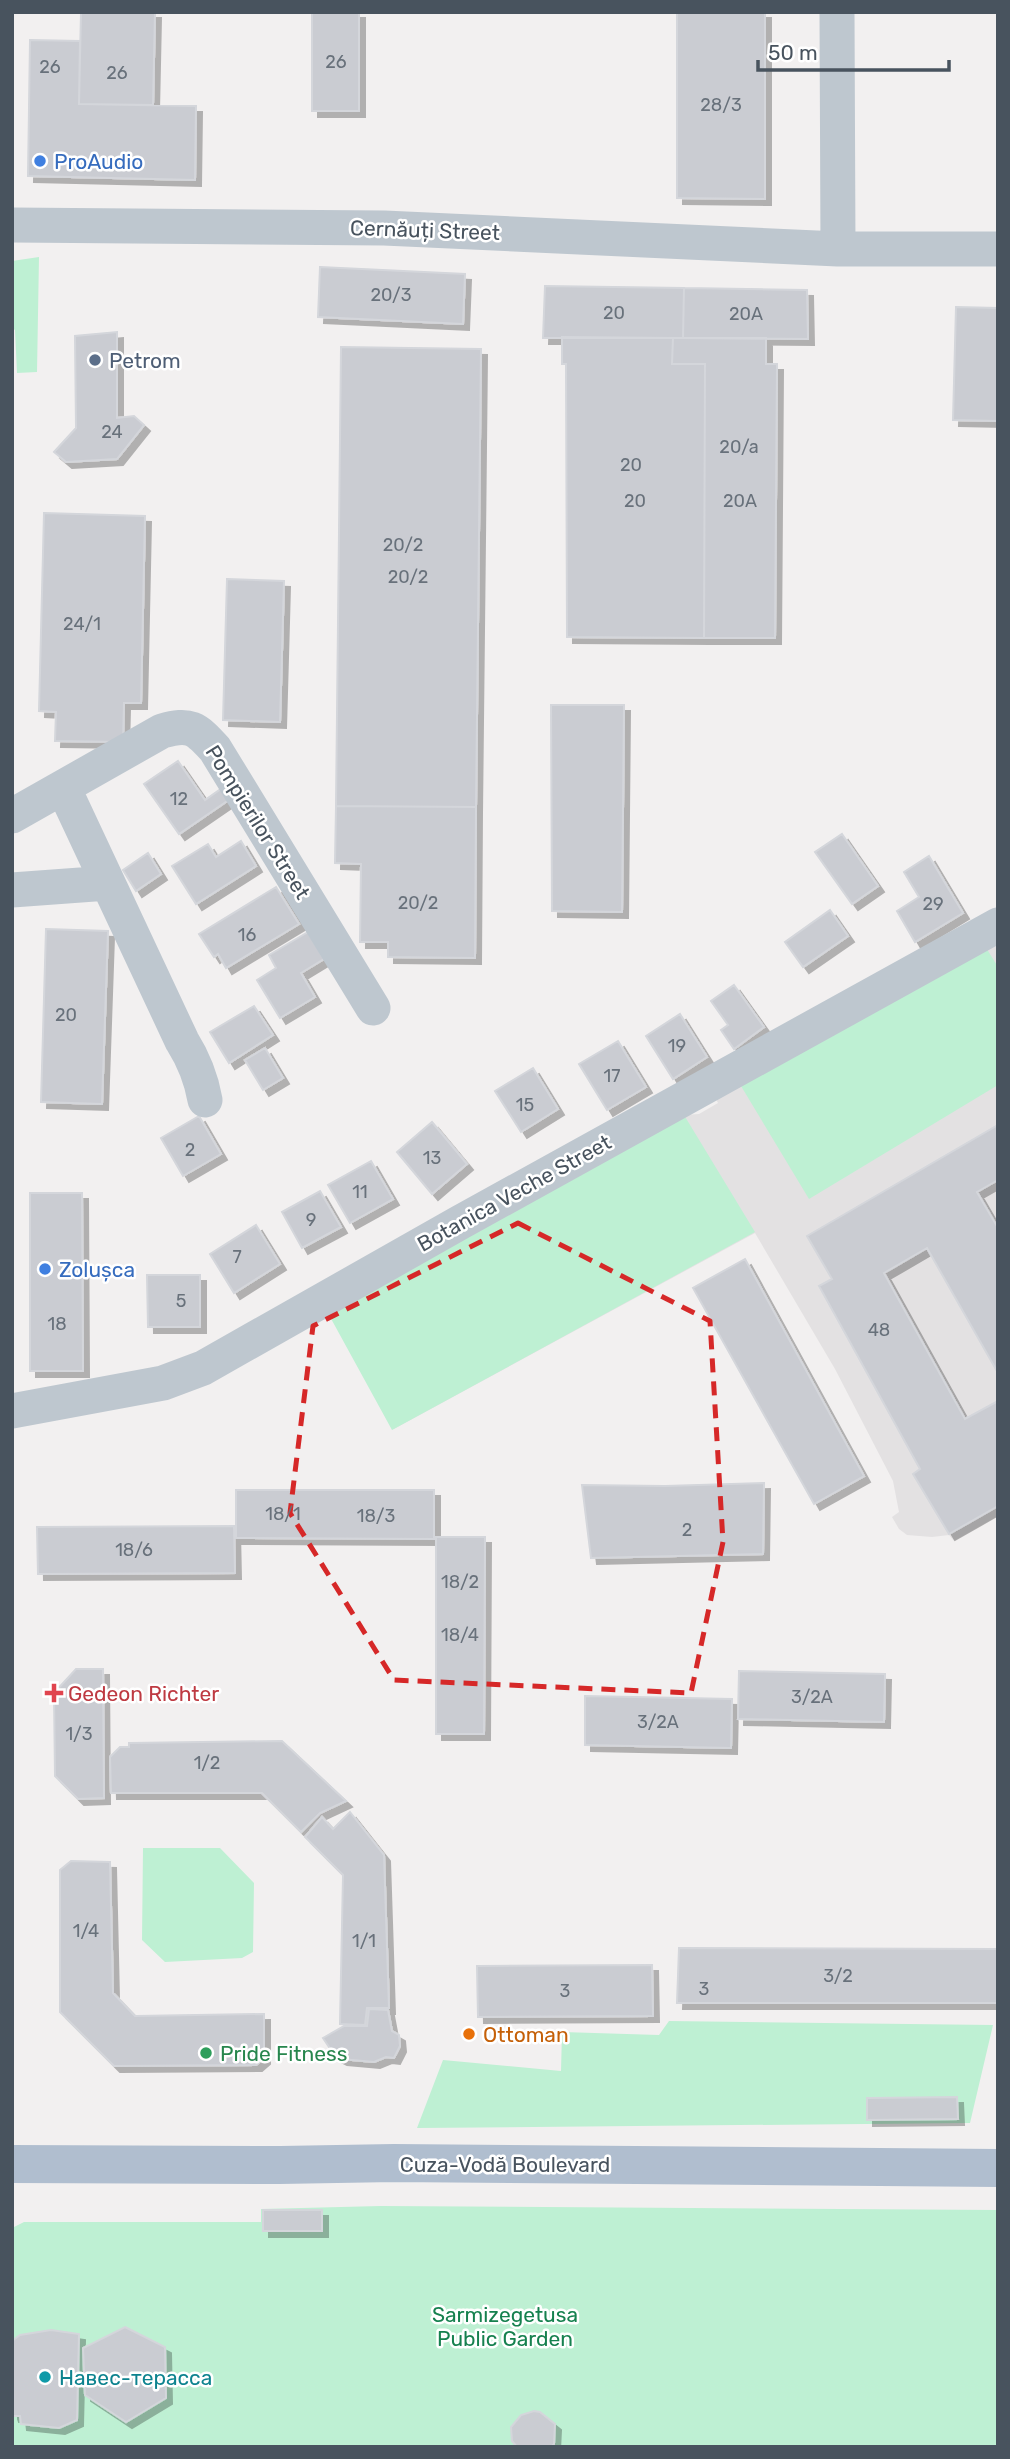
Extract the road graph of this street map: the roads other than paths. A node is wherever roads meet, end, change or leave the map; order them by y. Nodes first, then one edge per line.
1 (836, 12) edge
2 (12, 225) edge
3 (838, 249) junction
4 (998, 249) edge
5 (63, 787) junction
6 (12, 816) edge
7 (108, 883) junction
8 (12, 890) edge
9 (998, 925) edge
10 (373, 1009) dead end
11 (205, 1100) dead end
12 (12, 1411) edge
13 (12, 2164) edge
14 (998, 2168) edge

1 - 3 street
2 - 3 street, Cernăuți Street
3 - 4 street, Cernăuți Street
5 - 6 street, Pompierilor Street
5 - 7 street
5 - 10 street, Pompierilor Street
7 - 8 street
7 - 11 street
9 - 12 street, Botanica Veche Street
13 - 14 main road, Cuza-Vodă Boulevard

